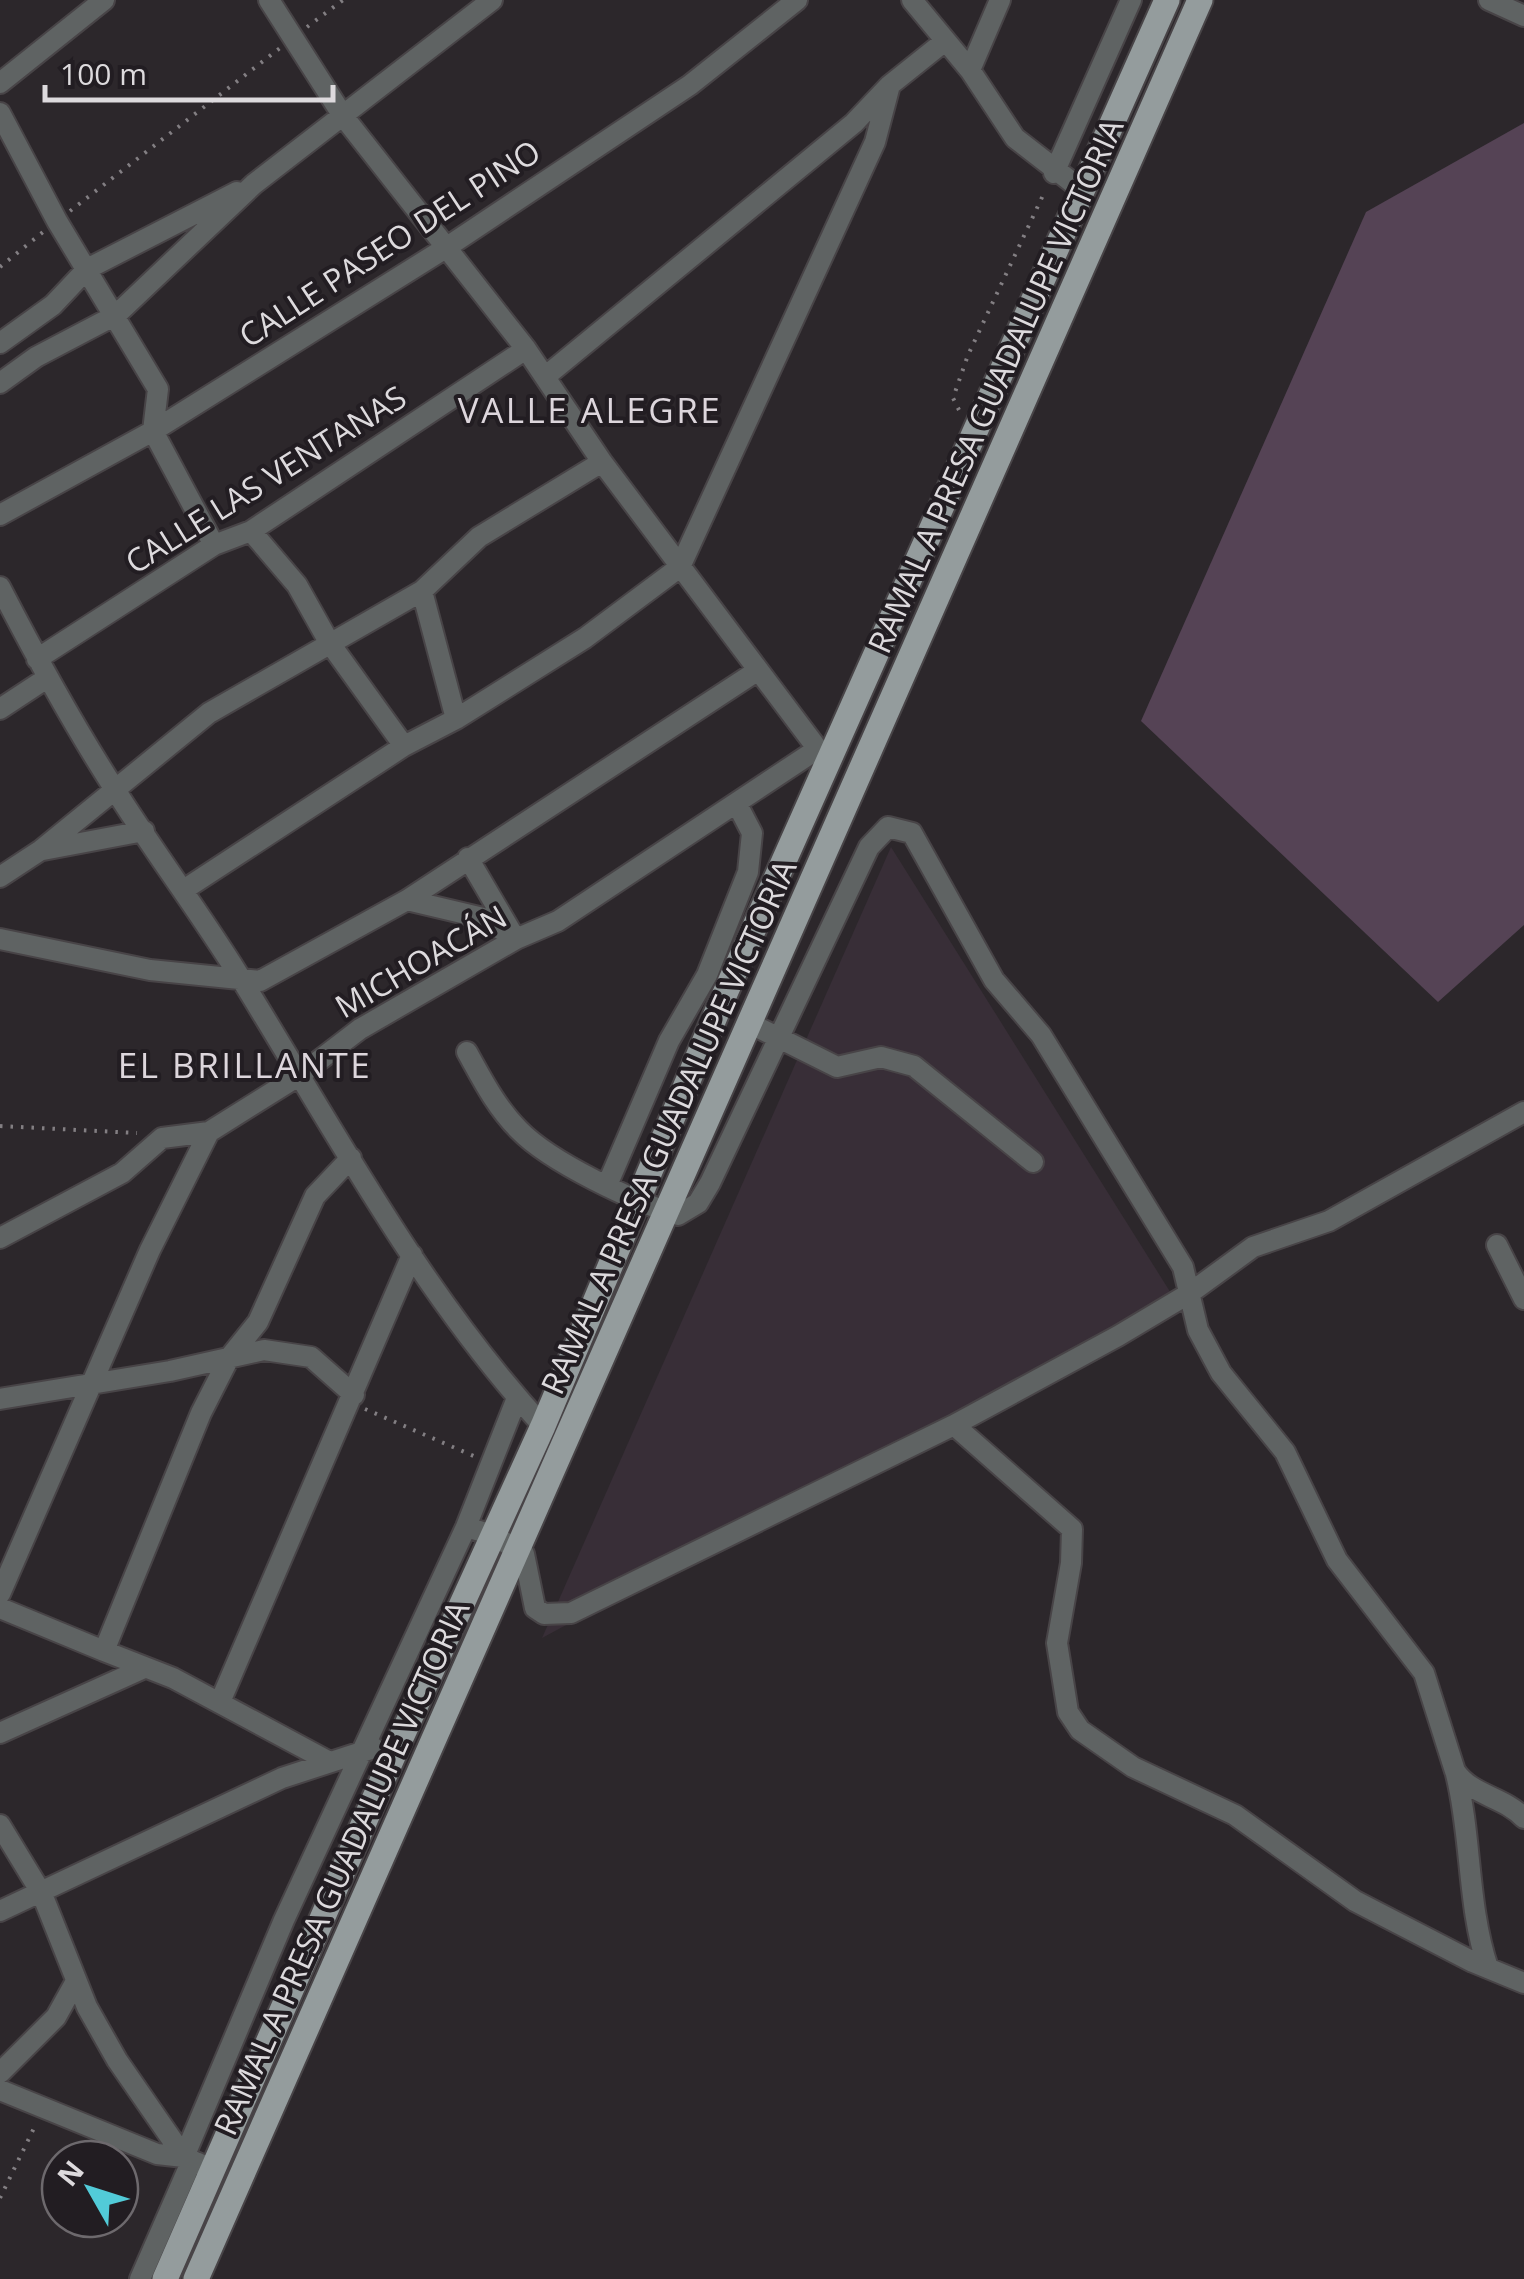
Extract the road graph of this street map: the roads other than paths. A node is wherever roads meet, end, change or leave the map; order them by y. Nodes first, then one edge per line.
1 (104, 0) edge
2 (270, 0) edge
3 (492, 0) edge
4 (798, 0) edge
5 (912, 0) edge
6 (1000, 0) edge
7 (1132, 0) edge
8 (1167, 0) edge
9 (1200, 0) edge
10 (1489, 0) edge
11 (1524, 16) edge
12 (945, 41) junction
13 (970, 70) junction
14 (0, 83) edge
15 (890, 85) junction
16 (0, 114) edge
17 (344, 116) junction
18 (1054, 172) junction
19 (254, 184) junction
20 (1082, 190) junction
21 (444, 249) junction
22 (88, 269) junction
23 (116, 314) junction
24 (0, 343) edge
25 (526, 349) junction
26 (546, 376) junction
27 (0, 383) edge
28 (153, 431) junction
29 (602, 462) junction
30 (0, 515) edge
31 (252, 531) junction
32 (214, 545) junction
33 (680, 567) junction
34 (0, 587) edge
35 (422, 591) junction
36 (330, 642) junction
37 (42, 668) junction
38 (757, 671) junction
39 (0, 709) edge
40 (456, 719) junction
41 (404, 746) junction
42 (823, 757) junction
43 (114, 788) junction
44 (737, 804) junction
45 (144, 831) junction
46 (41, 850) junction
47 (468, 858) junction
48 (0, 877) edge
49 (185, 889) junction
50 (407, 900) junction
51 (0, 939) edge
52 (516, 939) junction
53 (239, 976) junction
54 (751, 1024) junction
55 (778, 1038) junction
56 (467, 1052) dead end
57 (300, 1075) junction
58 (1524, 1112) edge
59 (209, 1132) junction
60 (352, 1158) junction
61 (1033, 1162) dead end
62 (608, 1183) junction
63 (636, 1198) junction
64 (664, 1211) junction
65 (0, 1238) edge
66 (1497, 1245) dead end
67 (412, 1256) junction
68 (1190, 1293) junction
69 (1524, 1299) edge
70 (229, 1358) junction
71 (94, 1382) junction
72 (0, 1398) edge
73 (517, 1398) junction
74 (353, 1399) junction
75 (954, 1425) junction
76 (543, 1426) junction
77 (466, 1527) junction
78 (492, 1535) junction
79 (519, 1548) junction
80 (0, 1594) edge
81 (0, 1608) edge
82 (104, 1651) junction
83 (142, 1669) junction
84 (220, 1702) junction
85 (0, 1733) edge
86 (400, 1740) junction
87 (366, 1752) junction
88 (326, 1760) junction
89 (1455, 1770) junction
90 (1524, 1818) edge
91 (0, 1825) edge
92 (42, 1894) junction
93 (0, 1911) edge
94 (1488, 1968) junction
95 (76, 1981) junction
96 (1524, 1982) edge
97 (0, 2073) edge
98 (0, 2090) edge
99 (197, 2162) junction
100 (140, 2279) edge
101 (165, 2279) edge
102 (196, 2279) edge

1 - 14 street
2 - 17 street
3 - 17 street
4 - 21 street, CALLE PASEO DEL PINO
5 - 12 street
6 - 13 street
7 - 18 street
8 - 20 main road, RAMAL A PRESA GUADALUPE VICTORIA
9 - 54 main road, RAMAL A PRESA GUADALUPE VICTORIA
10 - 11 street
12 - 13 street
12 - 15 street
13 - 18 street
15 - 26 street
15 - 33 street
16 - 22 street
17 - 19 street
17 - 21 street
18 - 20 street
19 - 22 street
19 - 23 street
20 - 42 main road, RAMAL A PRESA GUADALUPE VICTORIA
21 - 25 street
21 - 28 street, CALLE PASEO DEL PINO
22 - 23 street
22 - 24 street
23 - 27 street
23 - 28 street
25 - 26 street
25 - 31 street, CALLE LAS VENTANAS
26 - 29 street
28 - 30 street, CALLE PASEO DEL PINO
28 - 32 street
29 - 33 street
29 - 35 street
31 - 32 street, CALLE LAS VENTANAS
31 - 36 street
32 - 37 street, CALLE LAS VENTANAS
33 - 38 street
33 - 40 street
34 - 37 street
35 - 36 street
35 - 40 street
36 - 41 street
36 - 43 street
37 - 39 street, CALLE LAS VENTANAS
37 - 43 street
38 - 42 street
38 - 47 street
40 - 41 street
41 - 49 street
42 - 44 street, MICHOACÁN
42 - 63 main road, RAMAL A PRESA GUADALUPE VICTORIA
43 - 45 street
43 - 46 street
44 - 52 street, MICHOACÁN
44 - 62 street
45 - 46 street
45 - 49 street
46 - 48 street
47 - 50 street
47 - 52 street
49 - 53 street
50 - 52 street
50 - 53 street
51 - 53 street
52 - 57 street, MICHOACÁN
53 - 57 street
54 - 55 street
54 - 64 main road, RAMAL A PRESA GUADALUPE VICTORIA
55 - 61 street
55 - 64 street
55 - 68 street
56 - 62 street
57 - 59 street, MICHOACÁN
57 - 60 street
58 - 68 street
59 - 65 street, MICHOACÁN
59 - 71 street
60 - 67 street
60 - 70 street
62 - 63 street
63 - 64 street
63 - 76 main road, RAMAL A PRESA GUADALUPE VICTORIA
64 - 79 main road, RAMAL A PRESA GUADALUPE VICTORIA
66 - 69 street
67 - 73 street
67 - 74 street
68 - 75 street
68 - 89 street
70 - 71 street
70 - 74 street
70 - 82 street
71 - 72 street
71 - 80 street
73 - 76 street
73 - 77 street
74 - 84 street
75 - 79 street
75 - 94 street
76 - 78 main road, RAMAL A PRESA GUADALUPE VICTORIA
77 - 78 street
77 - 87 street
78 - 79 street
78 - 86 main road, RAMAL A PRESA GUADALUPE VICTORIA
79 - 102 main road, RAMAL A PRESA GUADALUPE VICTORIA
81 - 82 street
82 - 83 street
83 - 84 street
83 - 85 street
84 - 88 street
86 - 87 street
86 - 99 main road, RAMAL A PRESA GUADALUPE VICTORIA
87 - 88 street
87 - 99 street
88 - 92 street
89 - 90 street
89 - 94 street
91 - 92 street
92 - 93 street
92 - 95 street
94 - 96 street
95 - 97 street
95 - 99 street
98 - 99 street
99 - 100 street
99 - 101 main road, RAMAL A PRESA GUADALUPE VICTORIA

